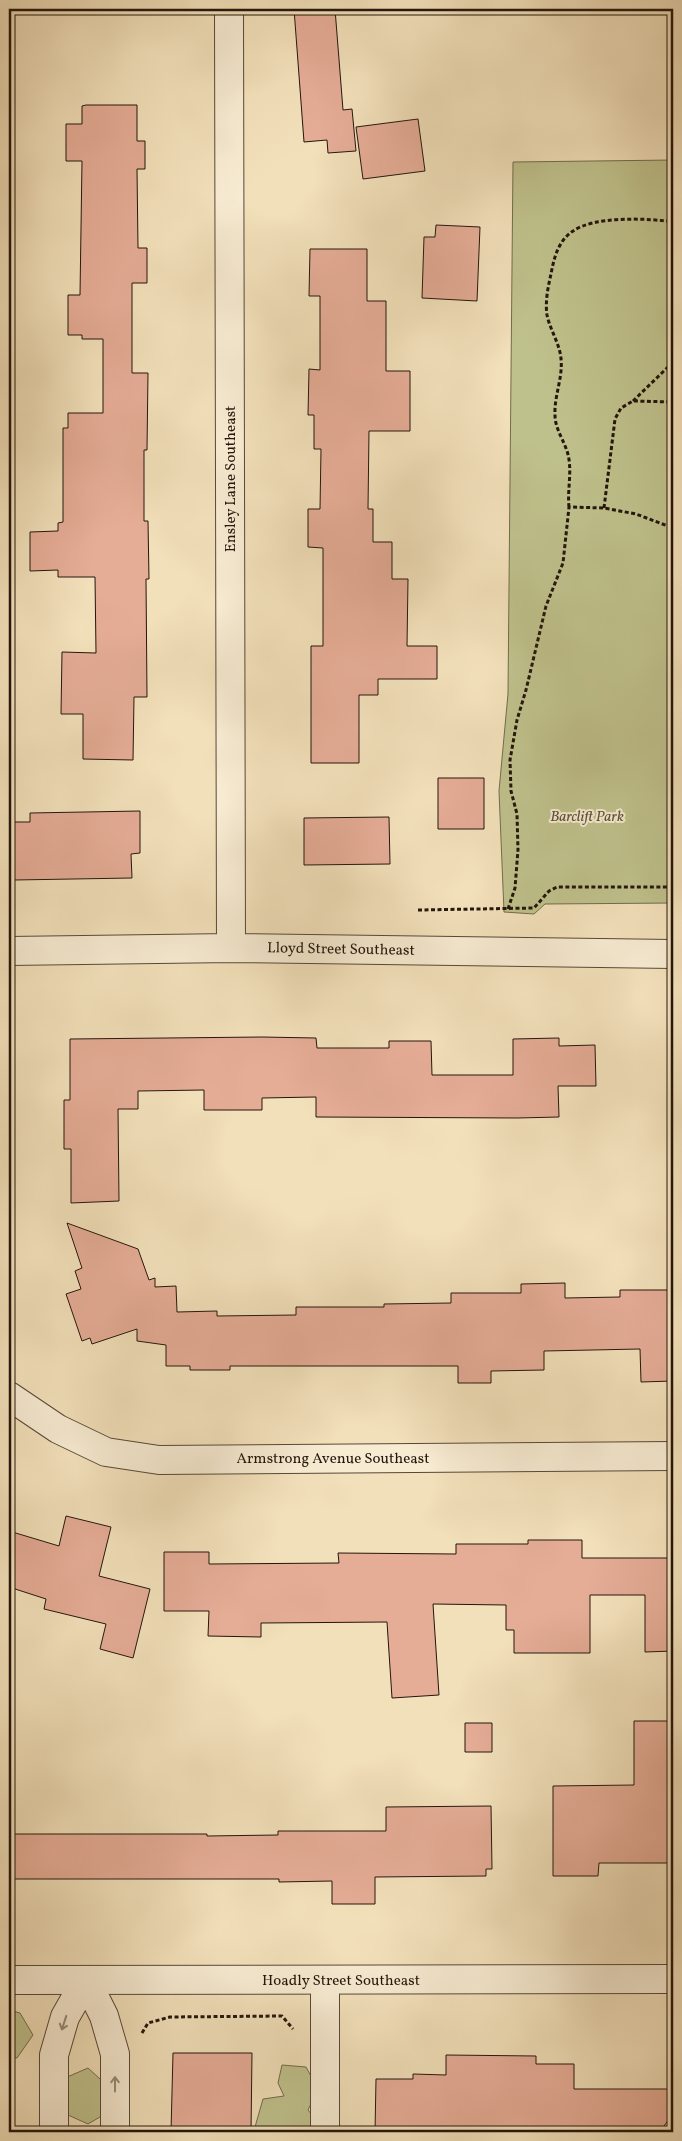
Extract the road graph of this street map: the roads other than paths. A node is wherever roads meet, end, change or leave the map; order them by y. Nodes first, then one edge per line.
1 (229, 9) edge
2 (231, 948) junction
3 (9, 951) edge
4 (673, 954) edge
5 (9, 1396) edge
6 (673, 1456) edge
7 (673, 1979) edge
8 (9, 1980) edge
9 (86, 1980) junction
10 (326, 1981) junction
11 (54, 2132) edge
12 (115, 2132) edge
13 (326, 2132) edge

1 - 2 street, Ensley Lane Southeast
2 - 3 street, Lloyd Street Southeast
2 - 4 street, Lloyd Street Southeast
5 - 6 street, Armstrong Avenue Southeast
7 - 10 street, Hoadly Street Southeast
8 - 9 street, Hoadly Street Southeast
9 - 10 street, Hoadly Street Southeast
9 -> 11 street
12 -> 9 street
10 - 13 street

